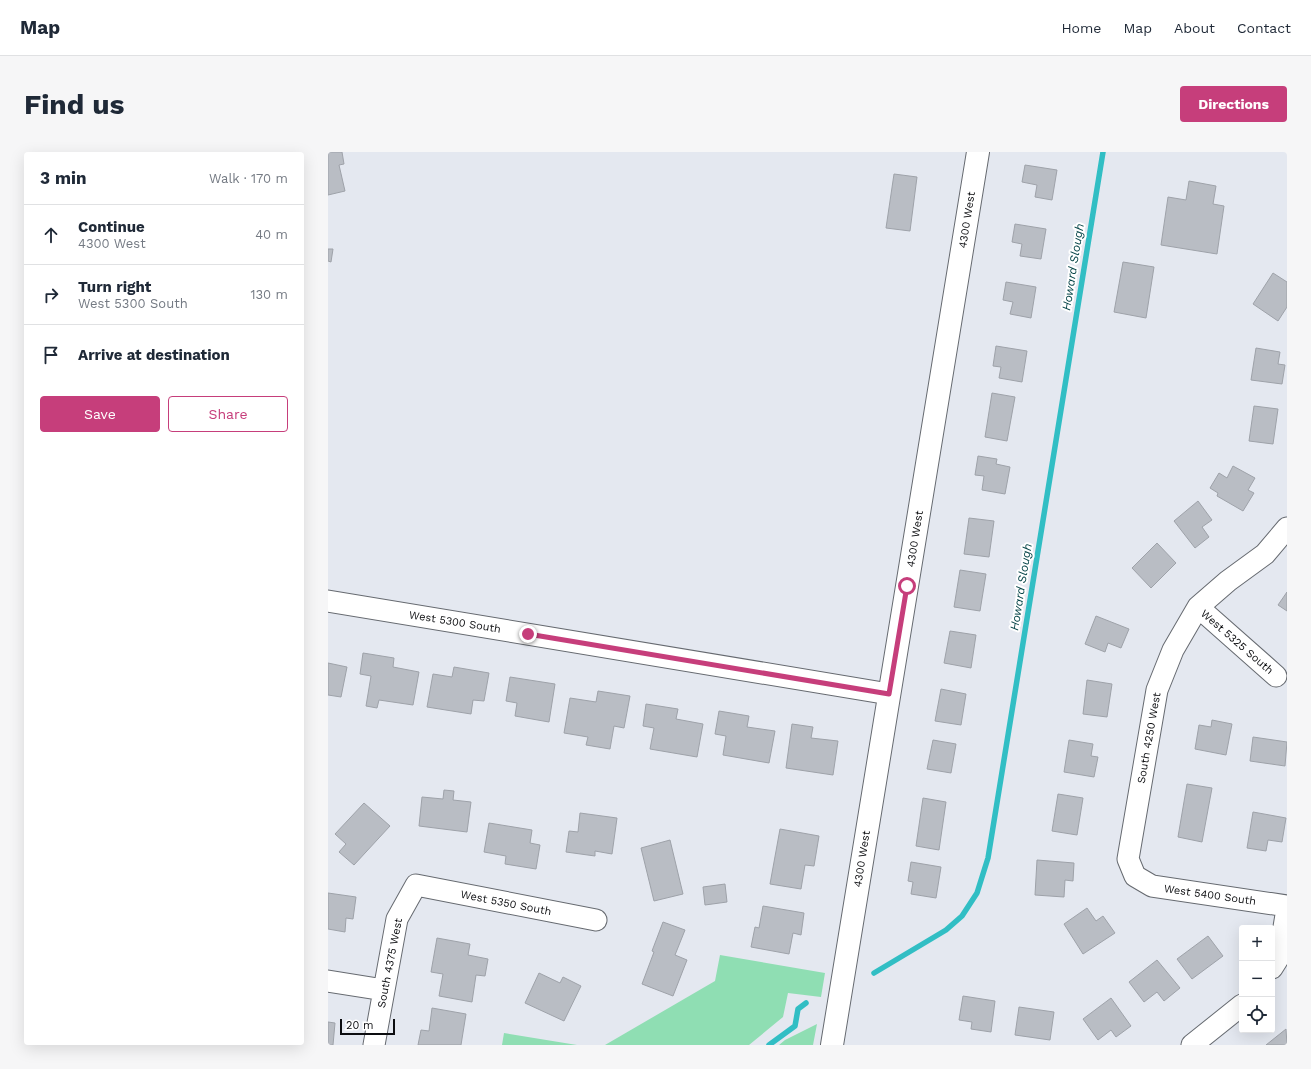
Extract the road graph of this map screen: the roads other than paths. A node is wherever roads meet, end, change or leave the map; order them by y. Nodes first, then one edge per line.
1 (978, 152) edge
2 (1287, 528) edge
3 (328, 601) edge
4 (1198, 607) junction
5 (1276, 676) dead end
6 (889, 694) junction
7 (1136, 876) joint
8 (416, 885) joint
9 (1287, 907) edge
10 (596, 920) dead end
11 (1275, 963) edge
12 (328, 981) edge
13 (384, 990) junction
14 (1239, 1007) edge
15 (374, 1045) edge
16 (832, 1045) edge
17 (1192, 1045) edge

1 - 6 street, 4300 West
2 - 4 street, South 4250 West
3 - 6 street, West 5300 South
4 - 5 street, West 5325 South
4 - 7 street, South 4250 West
6 - 16 street, 4300 West
7 - 9 street, West 5400 South
8 - 10 street, West 5350 South
8 - 13 street, South 4375 West
9 - 11 street
12 - 13 street
13 - 15 street, South 4375 West
14 - 17 street

